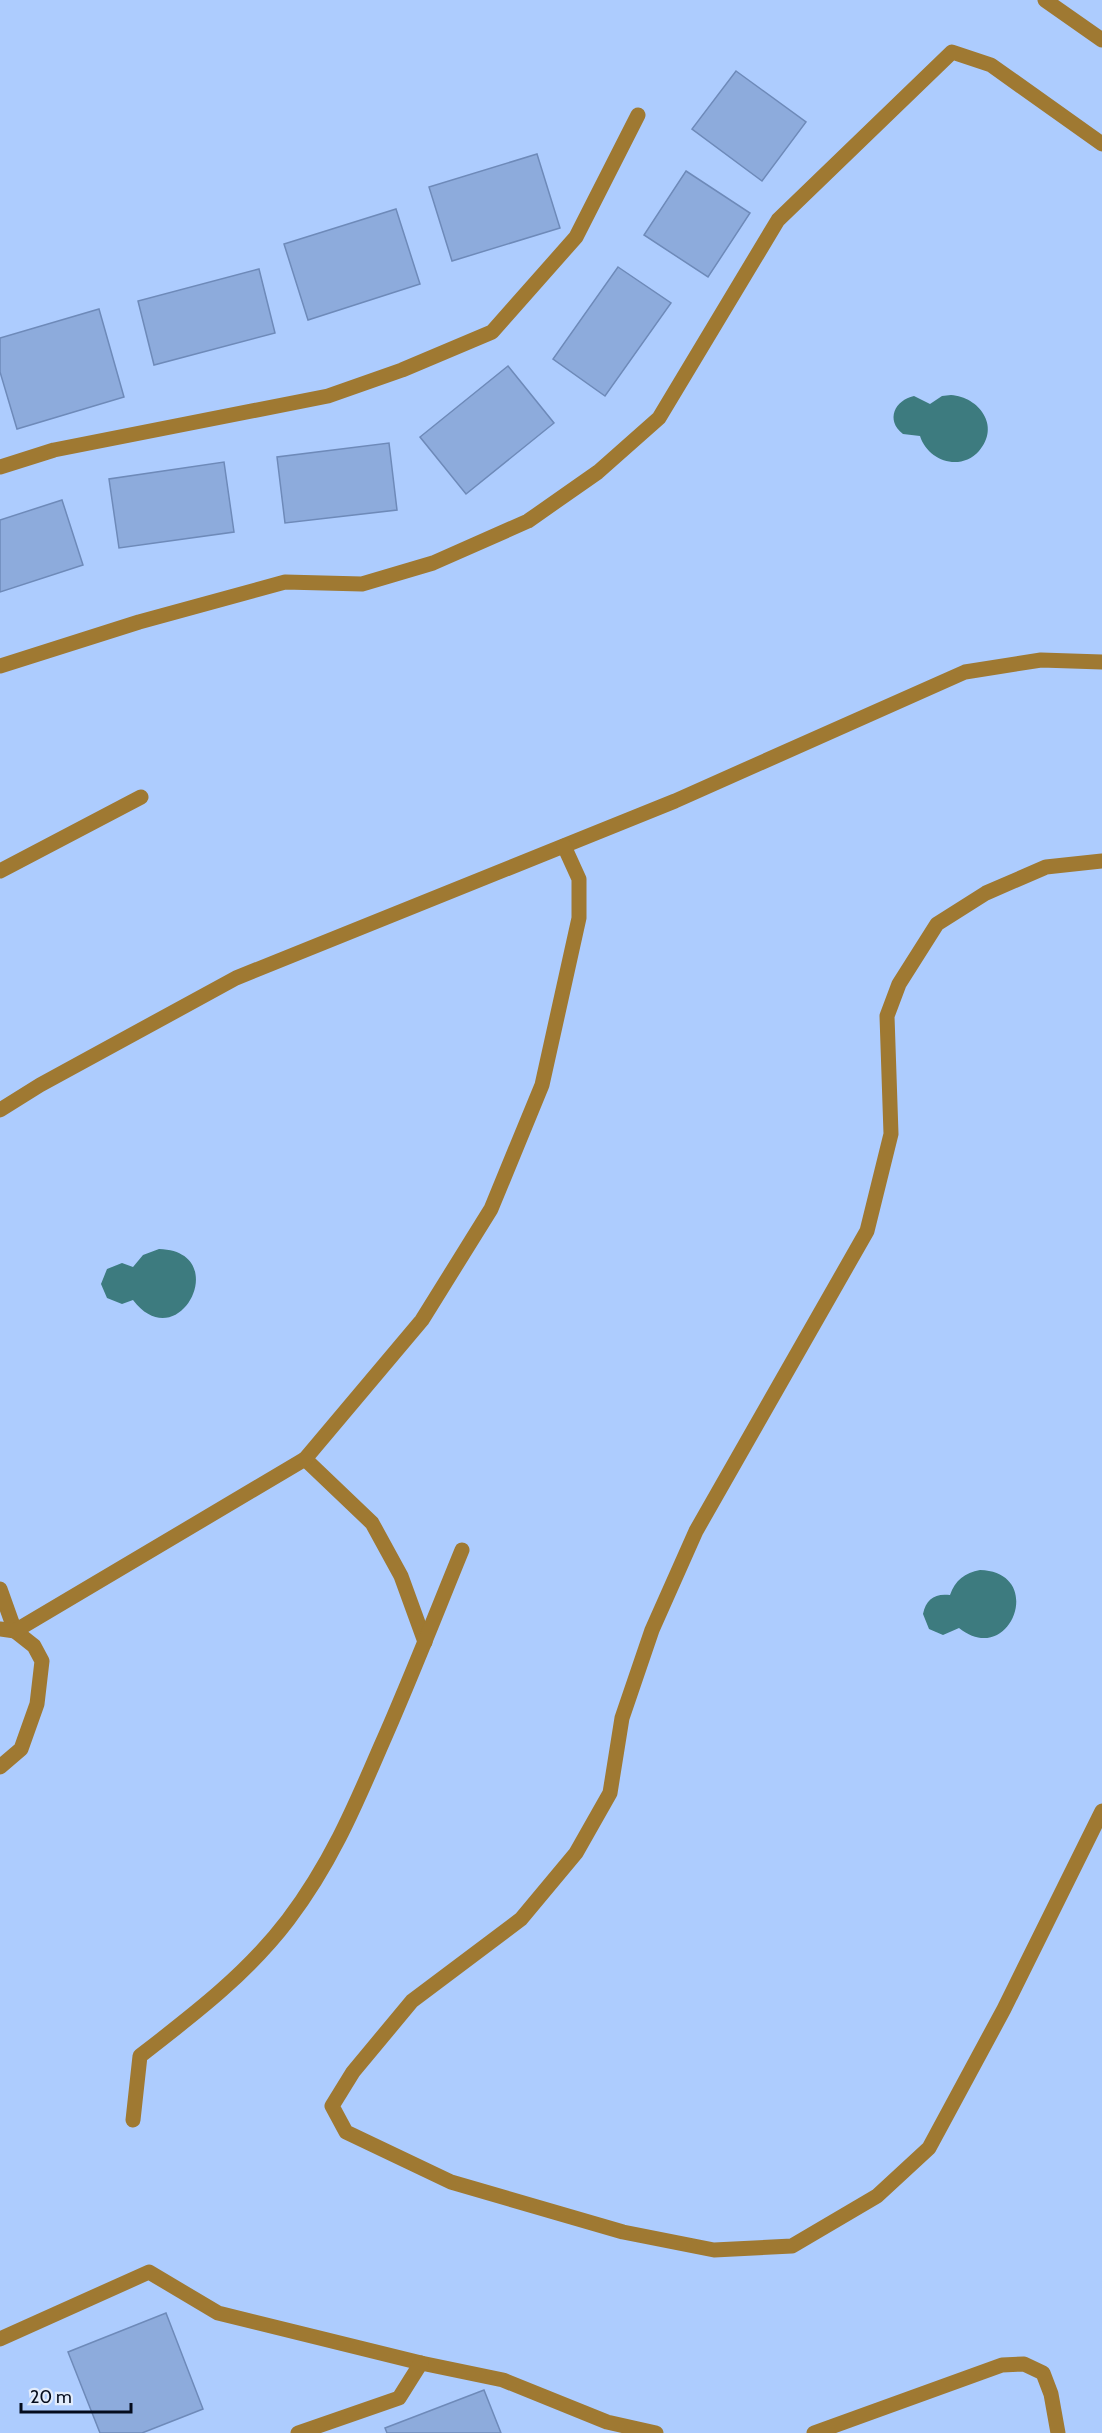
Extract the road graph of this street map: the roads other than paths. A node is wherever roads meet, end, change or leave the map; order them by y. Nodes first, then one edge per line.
1 (1054, 2) edge
2 (1102, 40) edge
3 (638, 115) dead end
4 (1102, 144) edge
5 (0, 467) edge
6 (1102, 662) edge
7 (0, 666) edge
8 (141, 797) dead end
9 (564, 846) junction
10 (1102, 861) edge
11 (0, 871) edge
12 (0, 1110) edge
13 (305, 1459) junction
14 (462, 1550) dead end
15 (0, 1589) edge
16 (7, 1630) edge
17 (425, 1642) junction
18 (0, 1767) edge
19 (1102, 1811) edge
20 (133, 2121) dead end
21 (0, 2339) edge
22 (421, 2363) junction
23 (298, 2433) edge
24 (656, 2433) edge
25 (814, 2433) edge
26 (1058, 2433) edge

1 - 2 street
3 - 5 street
4 - 7 street
6 - 9 street
8 - 11 street
9 - 12 street
9 - 13 street
10 - 19 street
13 - 16 street
13 - 17 street
14 - 17 street
15 - 16 street
16 - 18 street
17 - 20 street
21 - 22 street
22 - 23 street
22 - 24 street
25 - 26 street

